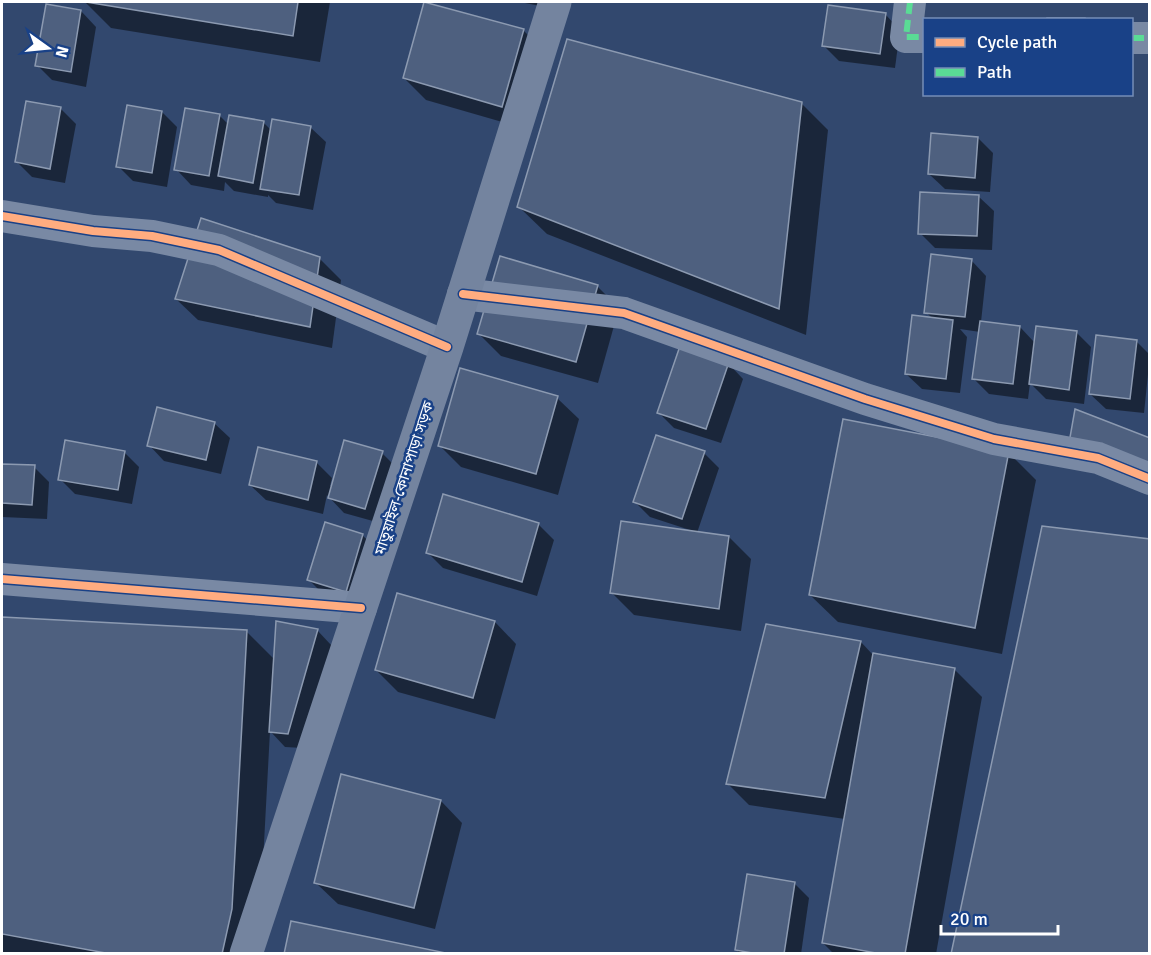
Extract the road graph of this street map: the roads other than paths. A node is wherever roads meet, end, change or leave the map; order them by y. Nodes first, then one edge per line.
1 (555, 2) edge
2 (910, 2) edge
3 (923, 37) edge
4 (1133, 38) edge
5 (1149, 38) edge
6 (2, 216) edge
7 (464, 294) junction
8 (447, 347) junction
9 (1149, 479) edge
10 (2, 579) edge
11 (361, 608) junction
12 (246, 954) edge

1 - 7 main road, মাতুয়াইল-কোনাপাড়া সড়ক
2 - 3 street
4 - 5 street
6 - 8 street
7 - 8 main road, মাতুয়াইল-কোনাপাড়া সড়ক
7 - 9 street
8 - 11 main road, মাতুয়াইল-কোনাপাড়া সড়ক
10 - 11 street
11 - 12 main road, মাতুয়াইল-কোনাপাড়া সড়ক

